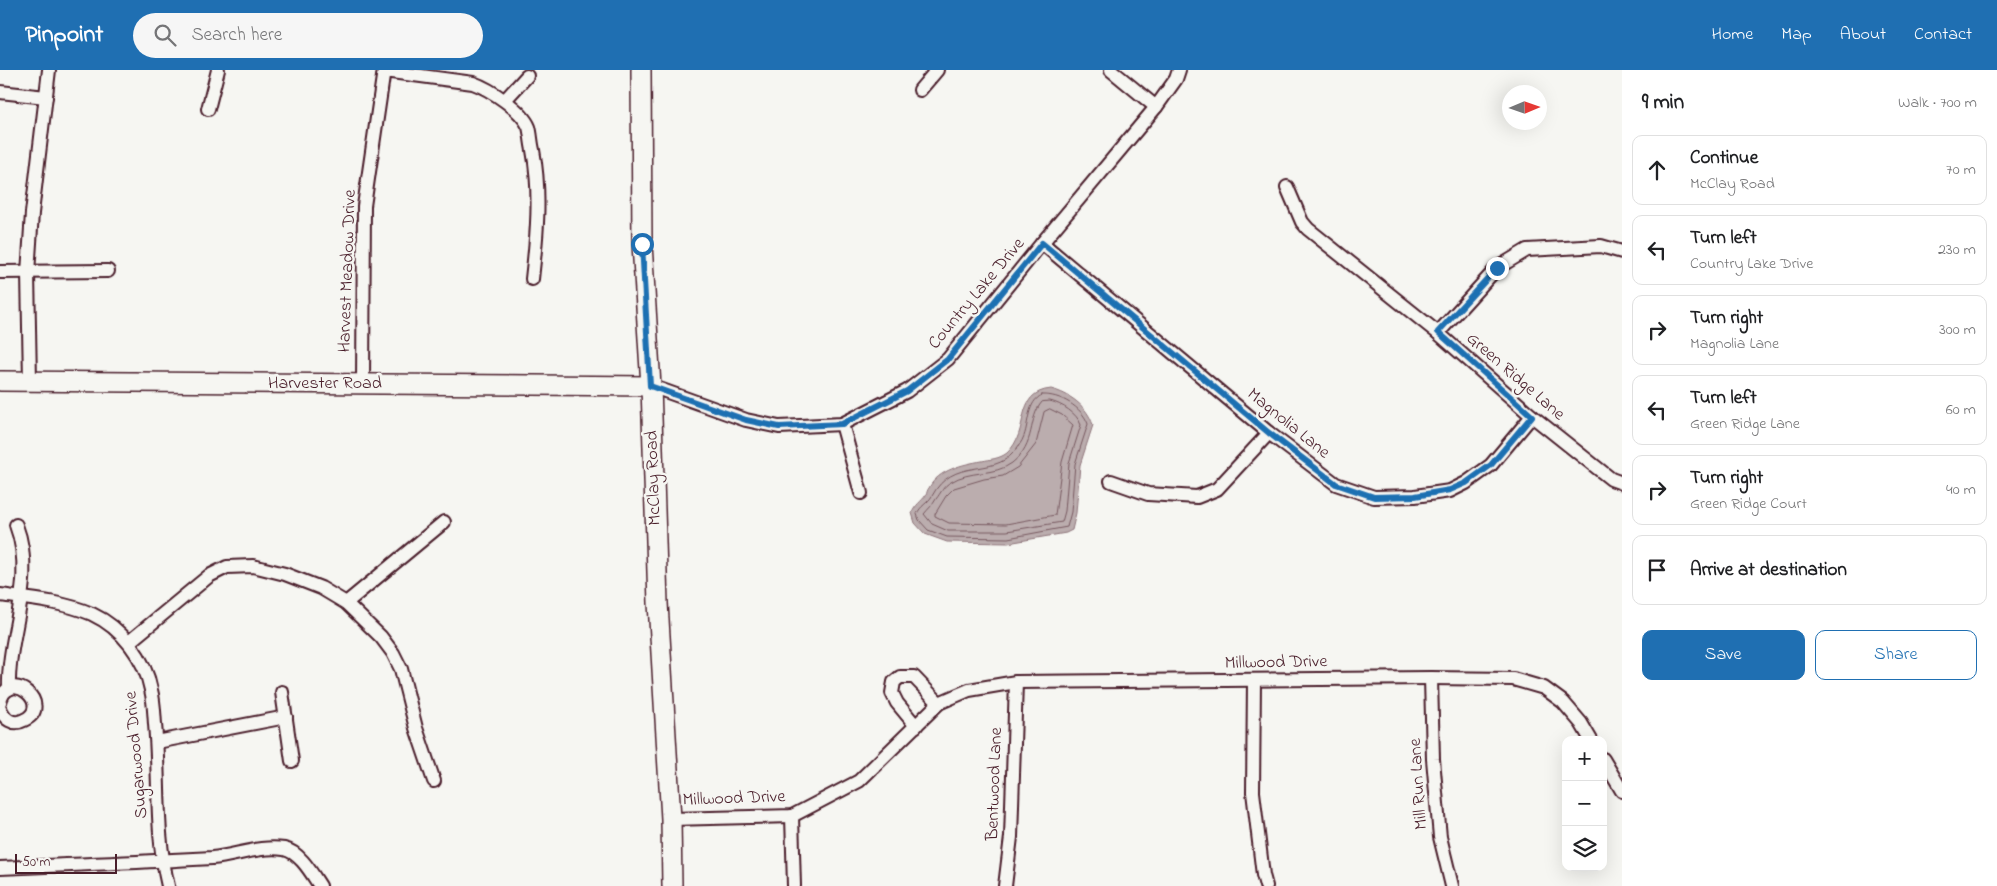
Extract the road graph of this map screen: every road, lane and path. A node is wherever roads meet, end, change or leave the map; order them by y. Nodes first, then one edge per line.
1 (49, 70) edge
2 (218, 70) edge
3 (384, 70) edge
4 (641, 70) edge
5 (937, 70) edge
6 (1111, 70) edge
7 (1179, 70) edge
8 (527, 76) dead end
9 (920, 90) dead end
10 (0, 92) edge
11 (46, 97) junction
12 (504, 100) junction
13 (1156, 107) junction
14 (208, 109) dead end
15 (1287, 187) dead end
16 (1042, 243) junction
17 (1622, 252) edge
18 (108, 271) dead end
19 (0, 272) edge
20 (28, 273) junction
21 (532, 279) dead end
22 (1438, 332) junction
23 (0, 381) edge
24 (30, 381) junction
25 (363, 384) junction
26 (650, 386) junction
27 (1532, 416) junction
28 (842, 424) junction
29 (1269, 433) junction
30 (1112, 481) dead end
31 (1622, 483) edge
32 (861, 493) dead end
33 (444, 522) dead end
34 (16, 525) dead end
35 (0, 594) edge
36 (22, 598) junction
37 (346, 603) junction
38 (129, 642) junction
39 (1431, 678) junction
40 (1254, 681) junction
41 (1016, 682) junction
42 (9, 689) junction
43 (282, 692) dead end
44 (0, 702) edge
45 (939, 703) junction
46 (0, 708) edge
47 (286, 717) junction
48 (916, 726) junction
49 (1589, 736) edge
50 (157, 742) junction
51 (292, 761) dead end
52 (1607, 765) edge
53 (434, 781) dead end
54 (1621, 788) edge
55 (792, 816) junction
56 (671, 819) junction
57 (162, 861) junction
58 (0, 868) edge
59 (168, 886) edge
60 (320, 886) edge
61 (672, 886) edge
62 (794, 886) edge
63 (1005, 886) edge
64 (1266, 886) edge
65 (1452, 886) edge

1 - 11 street
2 - 14 street
3 - 12 street
3 - 25 street, Harvest Meadow Drive
4 - 26 main road, McClay Road
5 - 9 street
6 - 13 street
7 - 13 street, Country Lake Drive
8 - 12 street
10 - 11 street
11 - 20 street
12 - 21 street
13 - 16 street, Country Lake Drive
15 - 22 street, Green Ridge Lane
16 - 28 street, Country Lake Drive
16 - 29 street, Magnolia Lane
17 - 22 street
18 - 20 street
19 - 20 street
20 - 24 street
22 - 27 street, Green Ridge Lane
23 - 24 main road, Harvester Road
24 - 25 main road, Harvester Road
25 - 26 main road, Harvester Road
26 - 28 street, Country Lake Drive
26 - 56 main road, McClay Road
27 - 29 street, Magnolia Lane
27 - 31 street, Green Ridge Lane
28 - 32 street
29 - 30 street
33 - 37 street
34 - 36 street
35 - 36 street, Sugarwood Drive
36 - 38 street, Sugarwood Drive
36 - 42 street
37 - 38 street
37 - 53 street
38 - 50 street, Sugarwood Drive
39 - 40 street, Millwood Drive
39 - 49 street, Millwood Drive
39 - 65 street, Mill Run Lane
40 - 41 street, Millwood Drive
40 - 64 street
41 - 45 street, Millwood Drive
41 - 63 street, Bentwood Lane
42 - 44 street
42 - 46 street
43 - 47 street
45 - 48 street, Millwood Drive
45 - 48 street
47 - 50 street
47 - 51 street
48 - 55 street, Millwood Drive
50 - 57 street, Sugarwood Drive
52 - 54 street
55 - 56 street, Millwood Drive
55 - 62 street
56 - 61 main road, McClay Road
57 - 58 street
57 - 59 street, Sugarwood Drive
57 - 60 street

